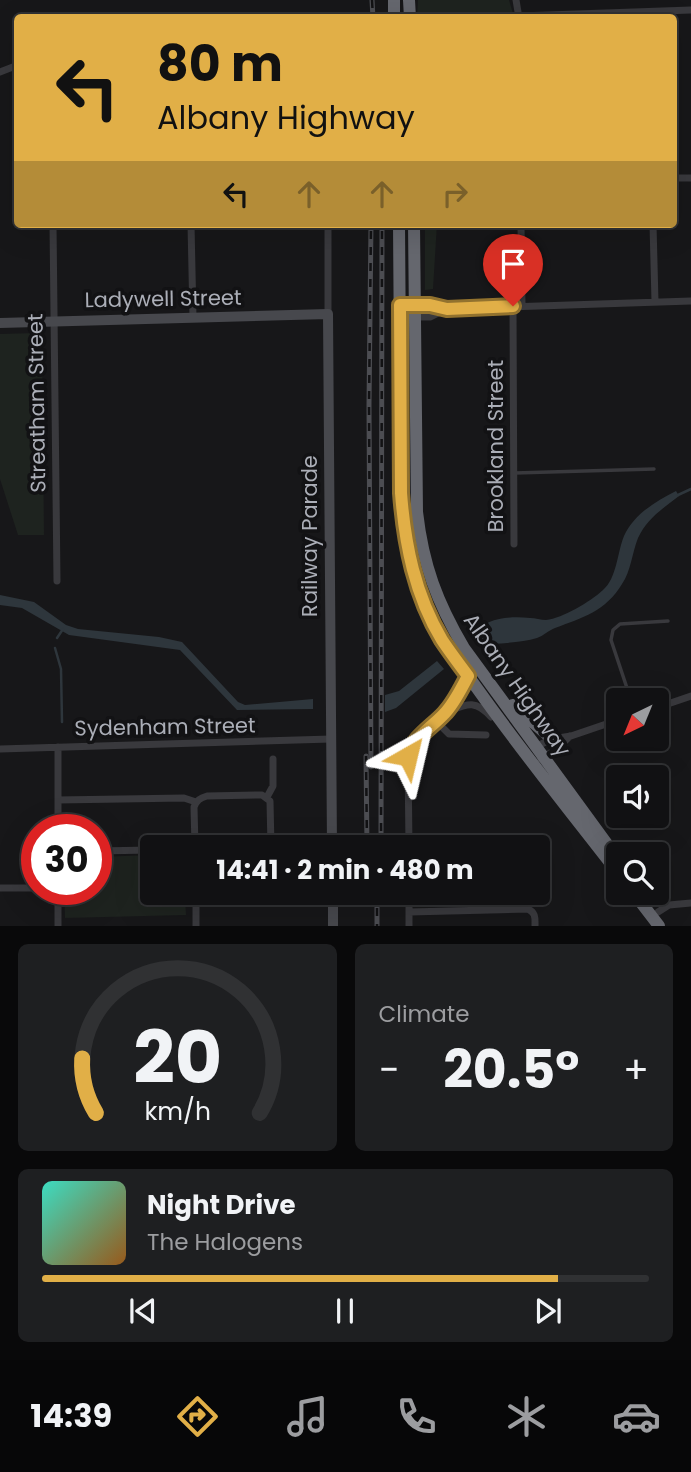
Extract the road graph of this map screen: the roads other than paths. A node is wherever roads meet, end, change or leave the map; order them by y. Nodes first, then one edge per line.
1 (691, 10) edge
2 (645, 14) edge
3 (53, 228) edge
4 (191, 228) edge
5 (328, 228) edge
6 (399, 228) edge
7 (414, 228) edge
8 (521, 228) edge
9 (653, 228) edge
10 (655, 302) junction
11 (691, 302) edge
12 (522, 305) junction
13 (513, 306) junction
14 (447, 309) junction
15 (400, 311) junction
16 (416, 311) junction
17 (327, 314) junction
18 (193, 318) junction
19 (54, 321) junction
20 (0, 323) edge
21 (654, 469) dead end
22 (513, 473) junction
23 (514, 544) dead end
24 (57, 581) dead end
25 (668, 621) dead end
26 (473, 673) junction
27 (627, 688) edge
28 (691, 696) edge
29 (669, 704) edge
30 (446, 712) junction
31 (436, 721) junction
32 (606, 724) edge
33 (486, 735) dead end
34 (571, 736) junction
35 (331, 739) junction
36 (552, 739) junction
37 (58, 747) junction
38 (0, 749) edge
39 (530, 753) junction
40 (273, 759) dead end
41 (267, 797) junction
42 (58, 800) junction
43 (196, 802) junction
44 (58, 814) edge
45 (195, 835) edge
46 (271, 835) edge
47 (332, 835) edge
48 (409, 835) edge
49 (606, 845) edge
50 (140, 850) edge
51 (112, 851) edge
52 (606, 857) edge
53 (0, 888) edge
54 (21, 888) edge
55 (691, 904) edge
56 (58, 905) edge
57 (196, 905) edge
58 (332, 905) edge
59 (409, 905) edge
60 (643, 905) edge
61 (653, 905) edge
62 (409, 912) junction
63 (658, 912) junction
64 (58, 926) edge
65 (196, 926) edge
66 (333, 926) edge
67 (409, 926) edge
68 (535, 926) edge
69 (659, 926) edge
70 (669, 926) edge

1 - 2 street
3 - 19 street, Streatham Street
4 - 18 street
5 - 17 street, Railway Parade
6 - 15 highway, Albany Highway
7 - 16 highway, Albany Highway
8 - 12 street
9 - 10 street
10 - 11 street
10 - 12 street
12 - 13 street
13 - 14 street
13 - 22 street, Brookland Street
14 - 16 street
14 - 16 street
15 - 16 street
15 - 16 street
15 - 26 highway, Albany Highway
16 - 26 highway, Albany Highway
17 - 18 street, Ladywell Street
17 - 35 street, Railway Parade
18 - 19 street, Ladywell Street
19 - 20 street, Ladywell Street
19 - 24 street, Streatham Street
21 - 22 lane
22 - 23 street, Brookland Street
25 - 27 lane
26 - 30 street
26 - 36 highway
26 - 39 highway, Albany Highway
26 - 39 highway, Albany Highway
28 - 29 street
30 - 31 street
30 - 39 street
31 - 33 street
31 - 48 street
32 - 34 street
34 - 36 street
34 - 39 street
35 - 37 street, Sydenham Street
35 - 47 street, Railway Parade
36 - 39 street
37 - 38 street, Sydenham Street
37 - 42 street
39 - 49 highway, Albany Highway
39 - 52 highway, Albany Highway
40 - 41 street
41 - 43 street
41 - 46 street
42 - 43 street
42 - 44 street
43 - 45 street
50 - 51 street
53 - 54 street
55 - 63 street
56 - 64 street
57 - 65 street
58 - 66 street
59 - 62 street
60 - 69 highway
61 - 63 highway
62 - 67 street
62 - 68 street
63 - 70 highway

